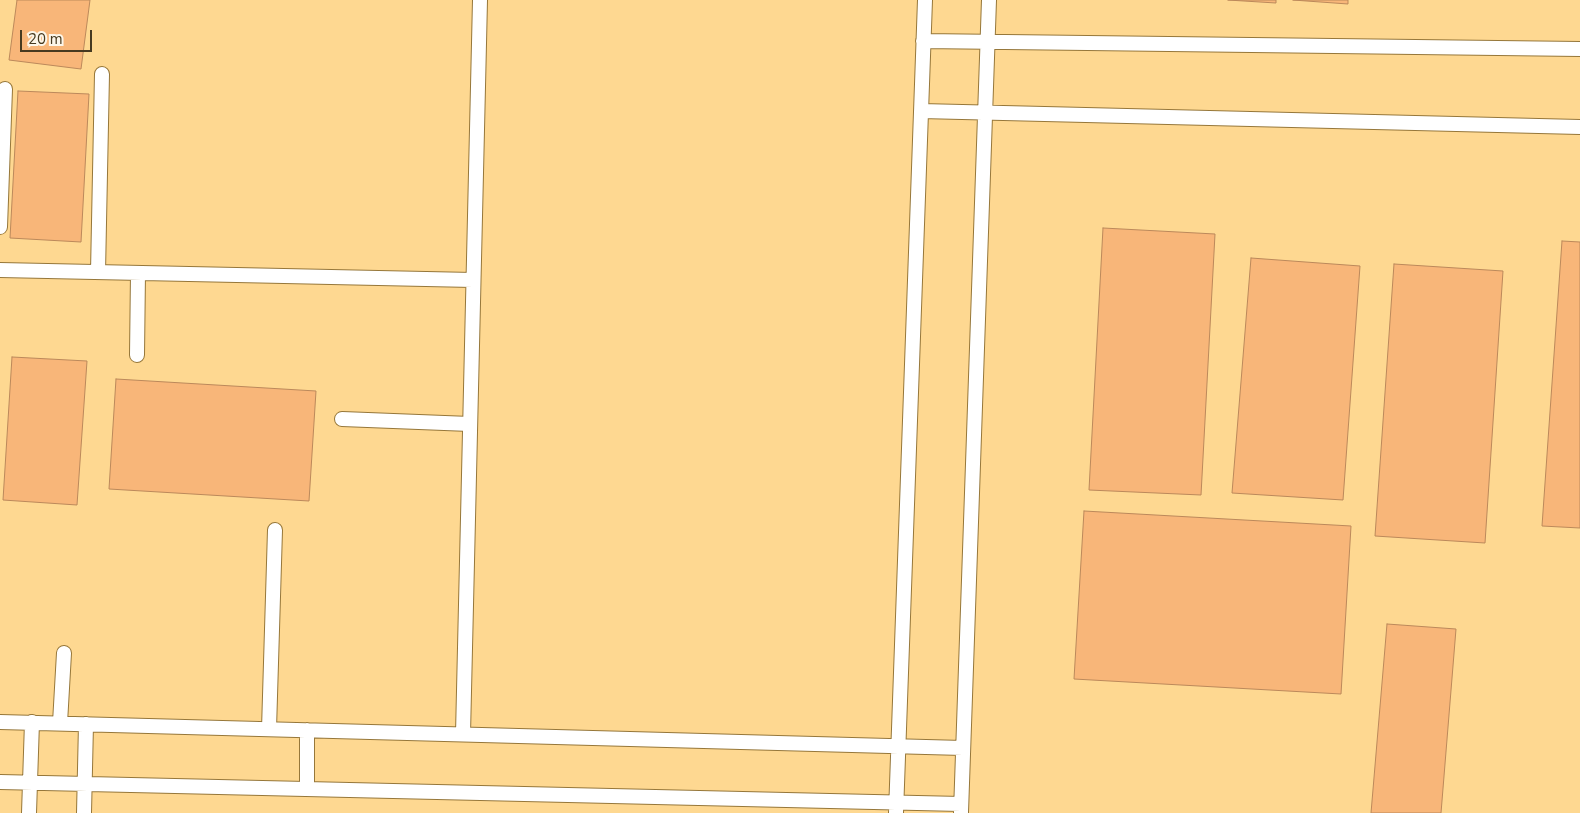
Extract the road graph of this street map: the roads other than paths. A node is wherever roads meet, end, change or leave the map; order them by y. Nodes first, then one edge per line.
1 (480, 0) edge
2 (925, 0) edge
3 (989, 0) edge
4 (923, 41) junction
5 (988, 43) junction
6 (1580, 49) edge
7 (102, 74) dead end
8 (5, 89) dead end
9 (921, 111) junction
10 (985, 112) junction
11 (1580, 127) edge
12 (0, 227) edge
13 (0, 270) edge
14 (98, 272) junction
15 (138, 273) junction
16 (473, 280) junction
17 (136, 355) dead end
18 (342, 419) dead end
19 (470, 424) junction
20 (275, 530) dead end
21 (64, 653) dead end
22 (0, 722) edge
23 (32, 722) junction
24 (60, 723) junction
25 (86, 724) junction
26 (269, 729) junction
27 (307, 730) junction
28 (463, 734) junction
29 (899, 746) junction
30 (963, 748) junction
31 (0, 782) edge
32 (30, 782) junction
33 (84, 784) junction
34 (307, 789) junction
35 (896, 808) edge
36 (961, 808) edge
37 (29, 813) edge
38 (84, 813) edge

1 - 16 lane
2 - 4 lane
3 - 5 lane
4 - 5 lane
4 - 9 lane
5 - 6 lane
5 - 10 lane
7 - 14 lane
8 - 12 lane
9 - 10 lane
9 - 29 lane
10 - 11 lane
10 - 30 lane
13 - 14 lane
14 - 15 lane
15 - 16 lane
15 - 17 lane
16 - 19 lane
18 - 19 lane
19 - 28 lane
20 - 26 lane
21 - 24 lane
22 - 23 lane
23 - 24 lane
23 - 32 lane
24 - 25 lane
25 - 26 lane
25 - 33 lane
26 - 27 lane
27 - 28 lane
27 - 34 lane
28 - 29 lane
29 - 30 lane
29 - 35 lane
30 - 36 lane
31 - 32 lane
32 - 33 lane
32 - 37 lane
33 - 34 lane
33 - 38 lane
34 - 35 lane
35 - 36 lane

